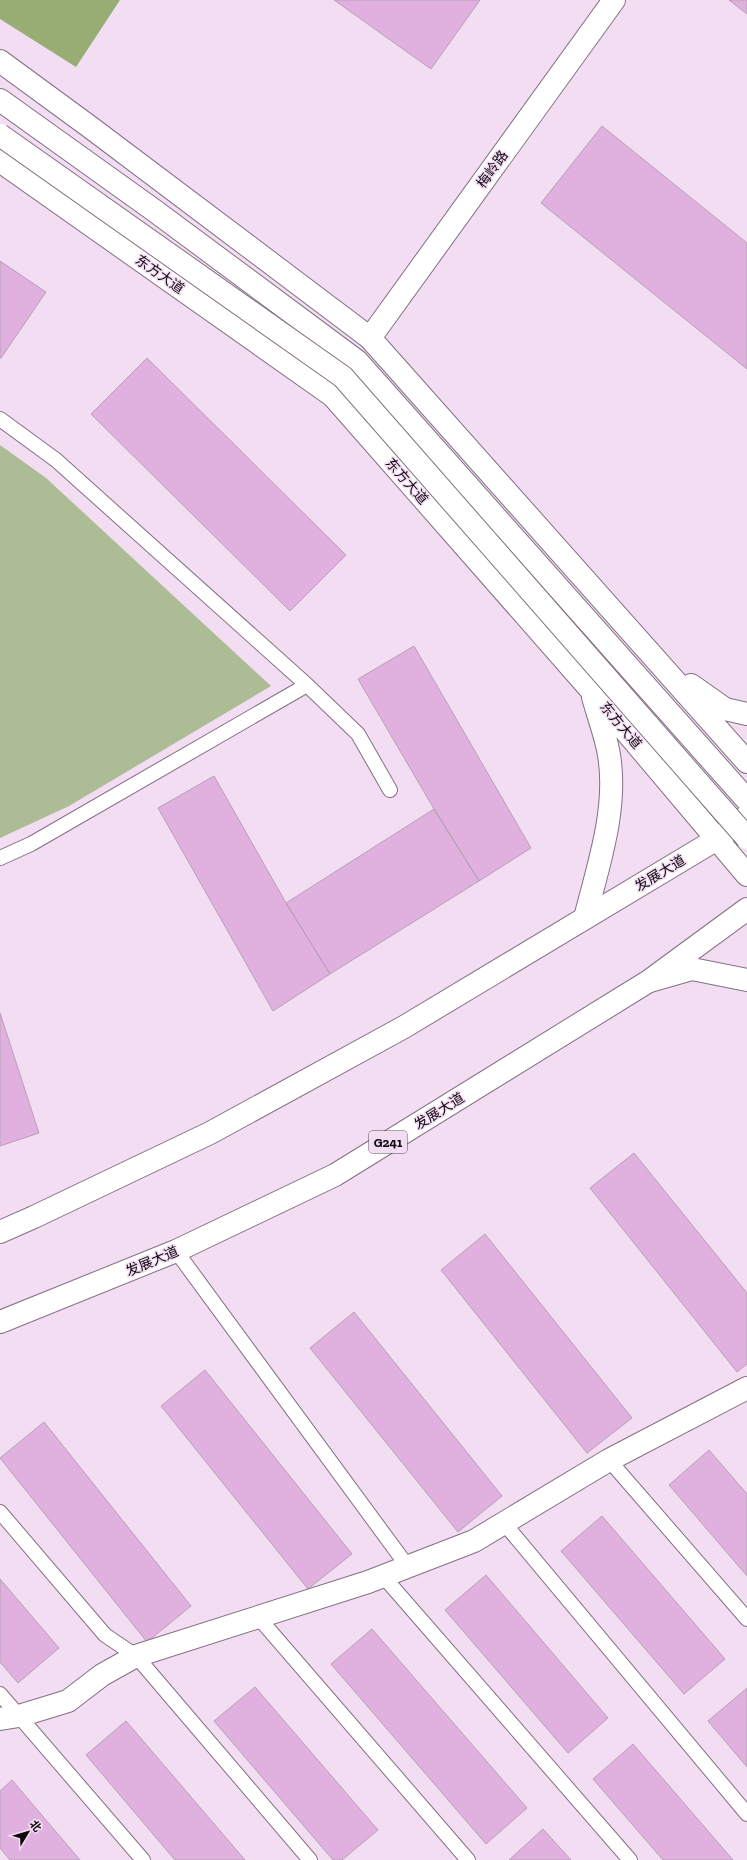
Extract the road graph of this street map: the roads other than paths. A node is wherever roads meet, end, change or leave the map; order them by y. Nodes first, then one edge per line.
1 (614, 0) edge
2 (0, 61) edge
3 (0, 100) edge
4 (0, 135) edge
5 (0, 161) edge
6 (370, 338) junction
7 (0, 419) edge
8 (658, 661) junction
9 (307, 686) junction
10 (591, 690) junction
11 (747, 714) edge
12 (747, 762) edge
13 (390, 790) dead end
14 (747, 800) edge
15 (747, 816) edge
16 (747, 838) edge
17 (717, 839) junction
18 (0, 858) edge
19 (747, 875) edge
20 (747, 909) edge
21 (584, 918) junction
22 (747, 980) edge
23 (649, 981) junction
24 (0, 1232) edge
25 (176, 1251) junction
26 (0, 1322) edge
27 (744, 1394) edge
28 (609, 1460) junction
29 (0, 1512) edge
30 (504, 1523) junction
31 (408, 1566) junction
32 (383, 1576) junction
33 (258, 1617) junction
34 (747, 1619) edge
35 (136, 1656) junction
36 (0, 1694) edge
37 (10, 1717) edge
38 (747, 1814) edge
39 (143, 1860) edge
40 (310, 1860) edge
41 (468, 1860) edge
42 (630, 1860) edge

1 - 6 main road, 梅岭路
2 - 6 main road
3 - 14 main road
4 - 16 main road, bridge
5 - 10 main road, 东方大道
6 - 8 main road
7 - 9 lane
8 - 11 main road
8 - 12 main road
9 - 13 lane
9 - 18 lane
10 - 17 main road, 东方大道
10 - 21 main road
15 - 17 main road, 发展大道
17 - 19 main road, 东方大道
17 - 21 main road, 发展大道
20 - 23 main road, 发展大道 / G241
21 - 24 main road, 发展大道
22 - 23 main road
23 - 25 main road, 发展大道 / G241
25 - 26 main road, 发展大道 / G241
25 - 31 lane
27 - 28 main road
28 - 30 main road
28 - 34 lane
29 - 35 lane
30 - 31 main road
30 - 38 lane
31 - 32 main road
32 - 33 main road
32 - 42 lane
33 - 35 main road
33 - 41 lane
35 - 37 main road
35 - 40 lane
36 - 37 lane
37 - 39 lane

